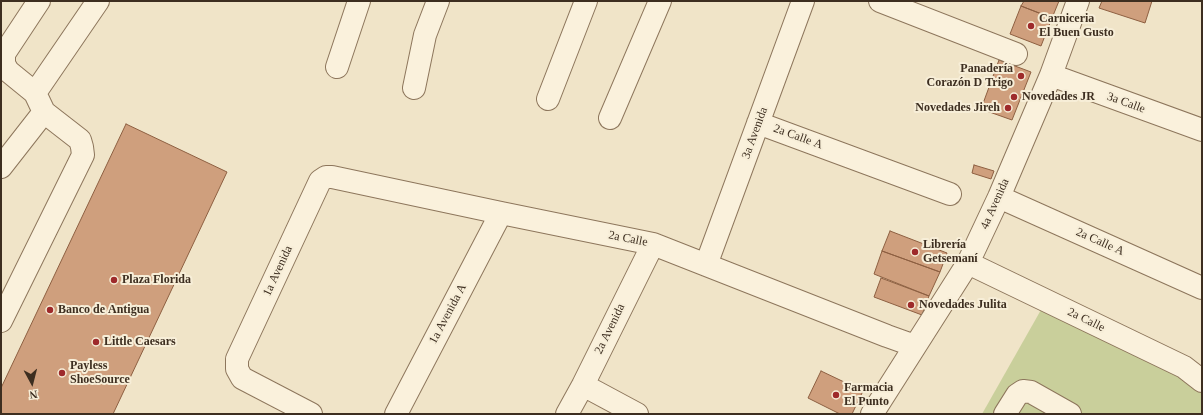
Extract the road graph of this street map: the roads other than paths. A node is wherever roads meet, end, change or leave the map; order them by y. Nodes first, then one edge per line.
1 (39, 1) edge
2 (98, 1) edge
3 (359, 1) edge
4 (438, 1) edge
5 (586, 1) edge
6 (660, 1) edge
7 (803, 1) edge
8 (880, 1) edge
9 (1078, 1) edge
10 (1016, 54) dead end
11 (338, 67) dead end
12 (1051, 75) junction
13 (414, 88) dead end
14 (548, 99) dead end
15 (39, 103) junction
16 (610, 118) dead end
17 (758, 123) junction
18 (1202, 130) edge
19 (1, 167) edge
20 (326, 177) joint
21 (950, 194) dead end
22 (999, 197) junction
23 (501, 213) junction
24 (653, 244) junction
25 (968, 263) junction
26 (706, 265) junction
27 (1202, 288) edge
28 (1, 321) edge
29 (915, 346) junction
30 (1202, 380) edge
31 (583, 385) junction
32 (311, 414) edge
33 (396, 414) edge
34 (567, 414) edge
35 (637, 414) edge
36 (873, 414) edge
37 (1005, 414) edge
38 (1070, 414) edge

1 - 15 street
2 - 15 street
3 - 11 street
4 - 13 street
5 - 14 street
6 - 16 street
7 - 17 street, 3a Avenida
8 - 10 street
9 - 12 street, 4a Avenida
12 - 18 street, 3a Calle
12 - 22 street, 4a Avenida
15 - 19 street
15 - 28 street
17 - 21 street, 2a Calle A
17 - 26 street, 3a Avenida
20 - 23 street, 2a Calle
20 - 32 street, 1a Avenida
22 - 25 street, 4a Avenida
22 - 27 street, 2a Calle A
23 - 24 street, 2a Calle
23 - 33 street, 1a Avenida A
24 - 26 street, 2a Calle
24 - 31 street, 2a Avenida
25 - 29 street, 4a Avenida
25 - 30 street, 2a Calle
26 - 29 street, 2a Calle
29 - 36 street, 4a Avenida
31 - 34 street, 2a Avenida
31 - 35 street
37 - 38 street

